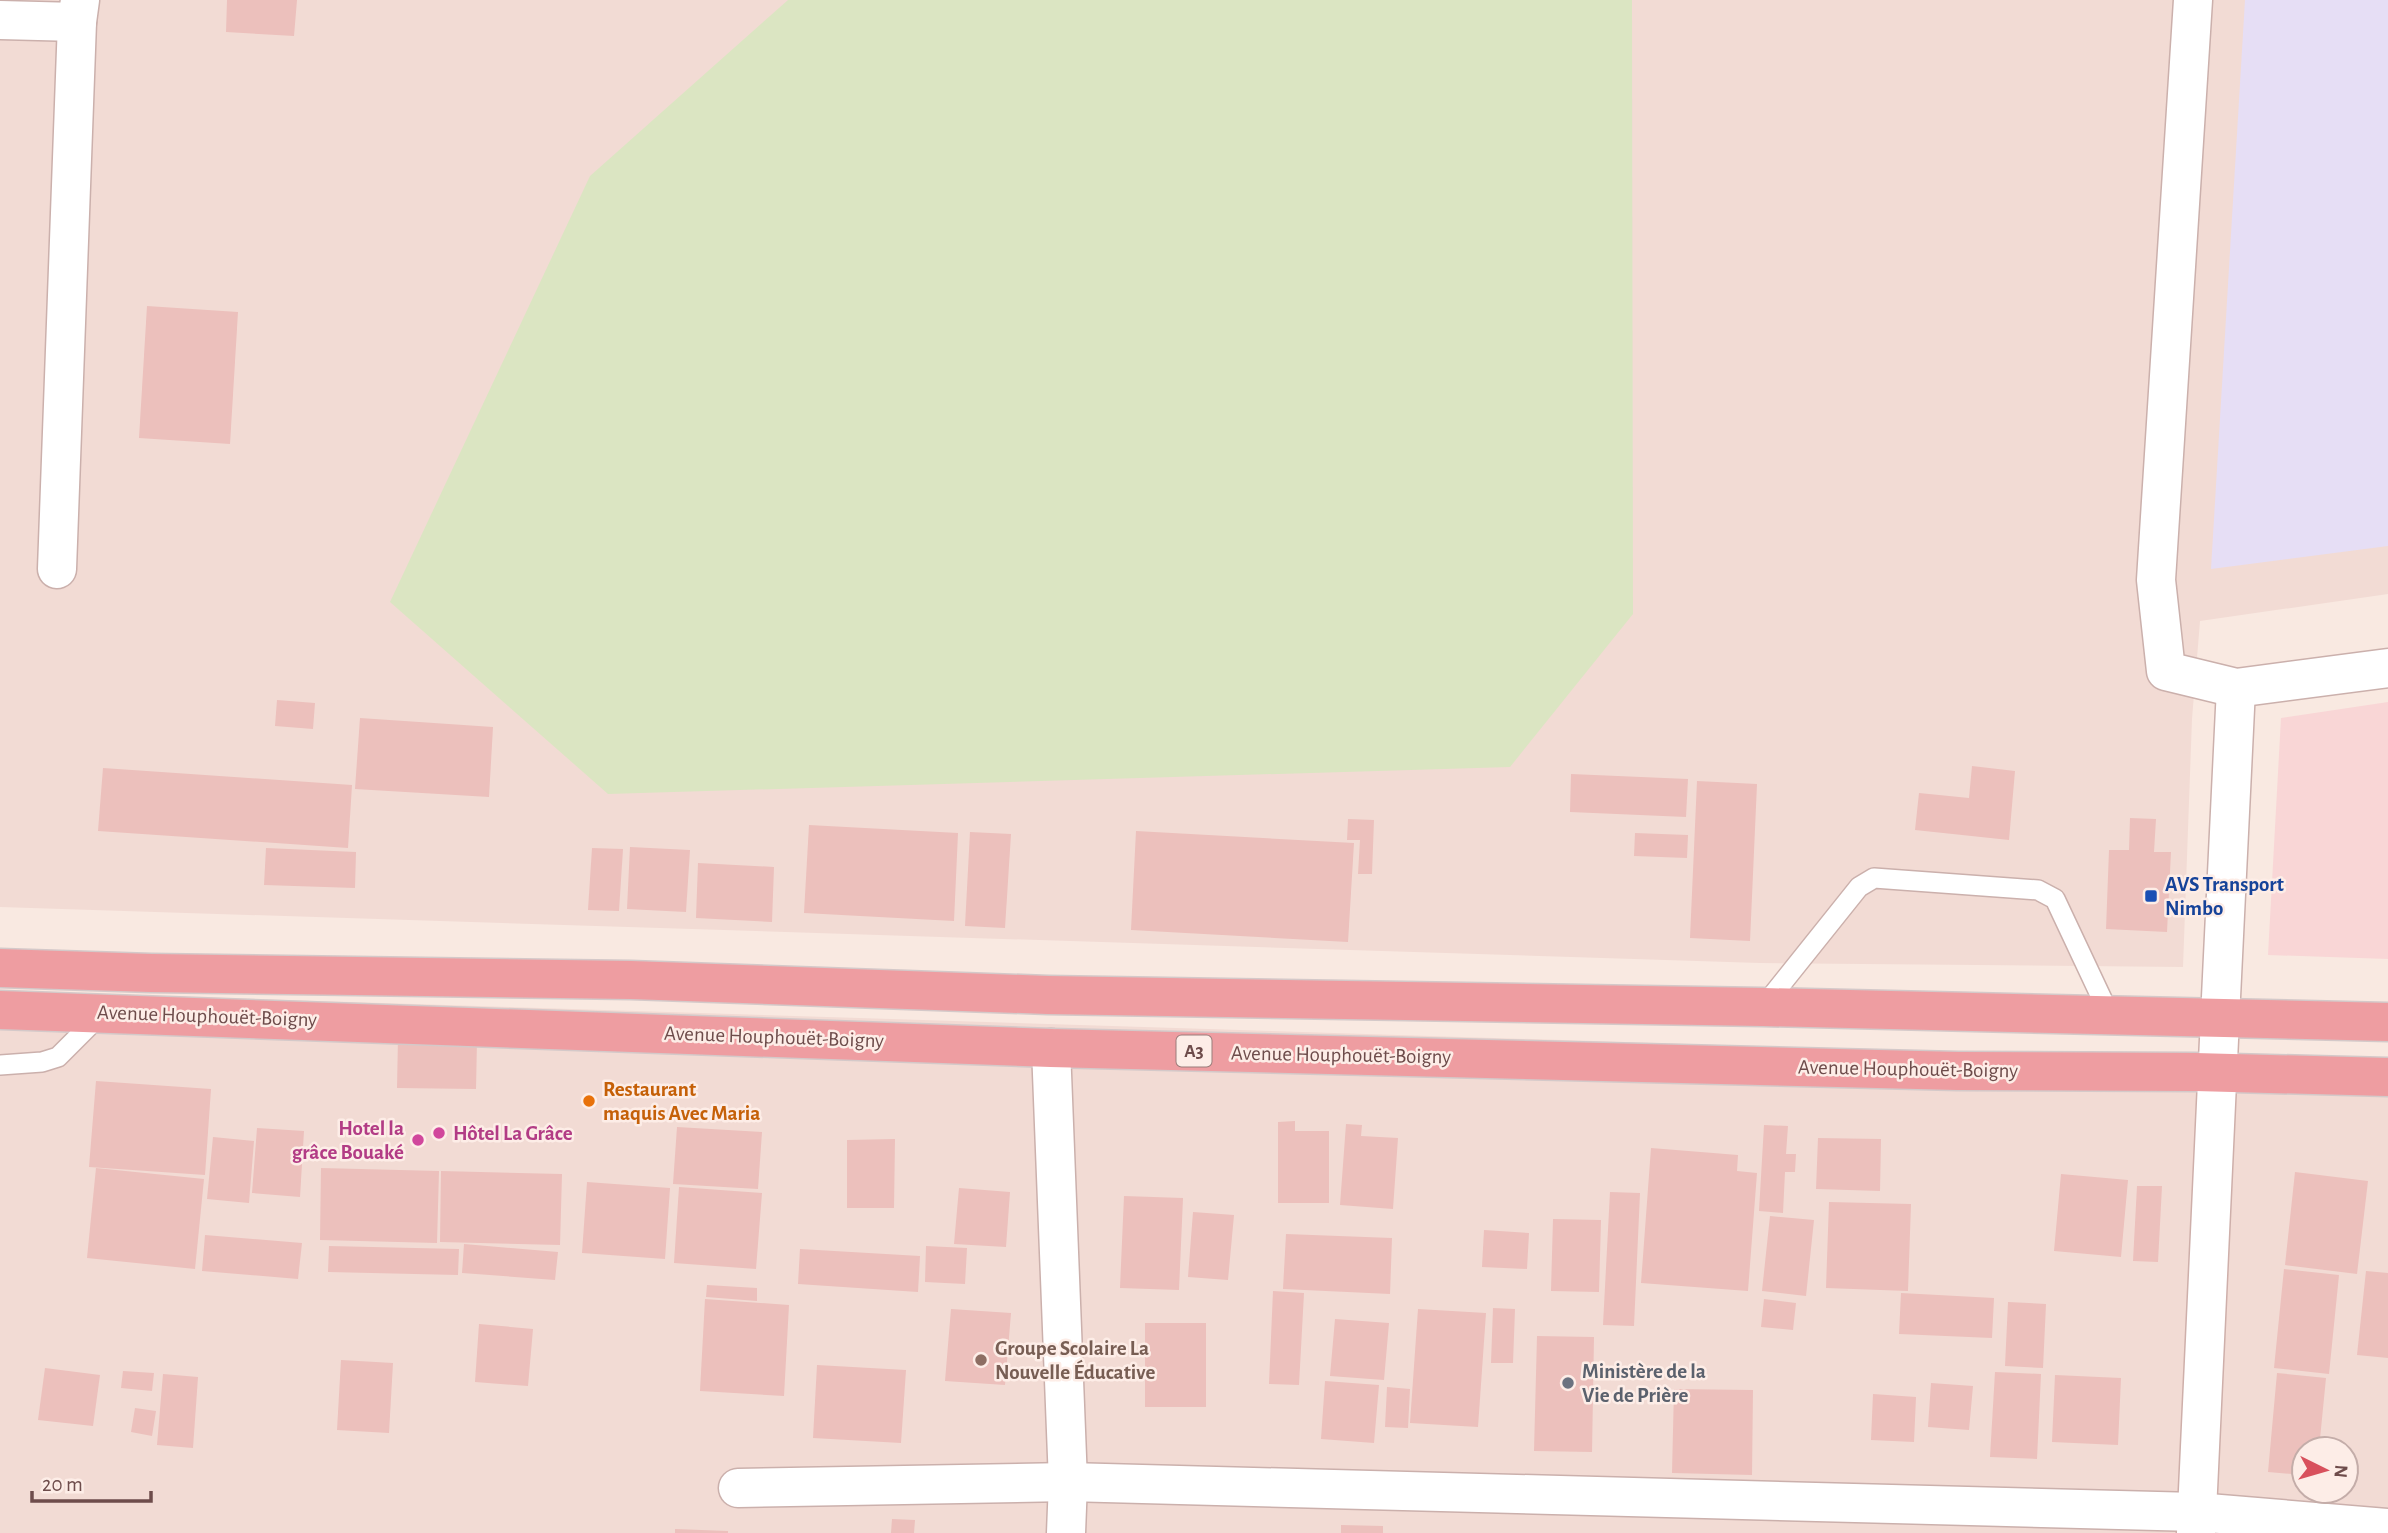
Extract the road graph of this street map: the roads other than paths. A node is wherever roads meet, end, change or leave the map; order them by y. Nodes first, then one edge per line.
1 (2193, 0) edge
2 (78, 11) edge
3 (0, 20) edge
4 (57, 569) dead end
5 (2388, 668) edge
6 (2236, 688) junction
7 (0, 968) edge
8 (1763, 1007) junction
9 (0, 1010) edge
10 (104, 1012) junction
11 (2110, 1016) junction
12 (2220, 1018) junction
13 (2388, 1022) edge
14 (1051, 1048) junction
15 (0, 1065) edge
16 (2218, 1073) junction
17 (2388, 1077) edge
18 (1068, 1482) junction
19 (738, 1488) dead end
20 (2196, 1522) edge
21 (2388, 1528) edge
22 (1066, 1533) edge

1 - 6 street
2 - 3 street
2 - 4 street
5 - 6 street
6 - 12 street
7 - 8 highway, Avenue Houphouët-Boigny
8 - 11 highway, Avenue Houphouët-Boigny
8 - 11 lane
9 - 10 highway, Avenue Houphouët-Boigny / A3
10 - 14 highway, Avenue Houphouët-Boigny / A3
10 - 15 lane
11 - 12 highway, Avenue Houphouët-Boigny
12 - 13 highway, Avenue Houphouët-Boigny
12 - 16 street
14 - 16 highway, Avenue Houphouët-Boigny / A3
14 - 18 street
16 - 17 highway, Avenue Houphouët-Boigny / A3
16 - 20 street
18 - 19 street
18 - 20 street
18 - 22 street
20 - 21 street

